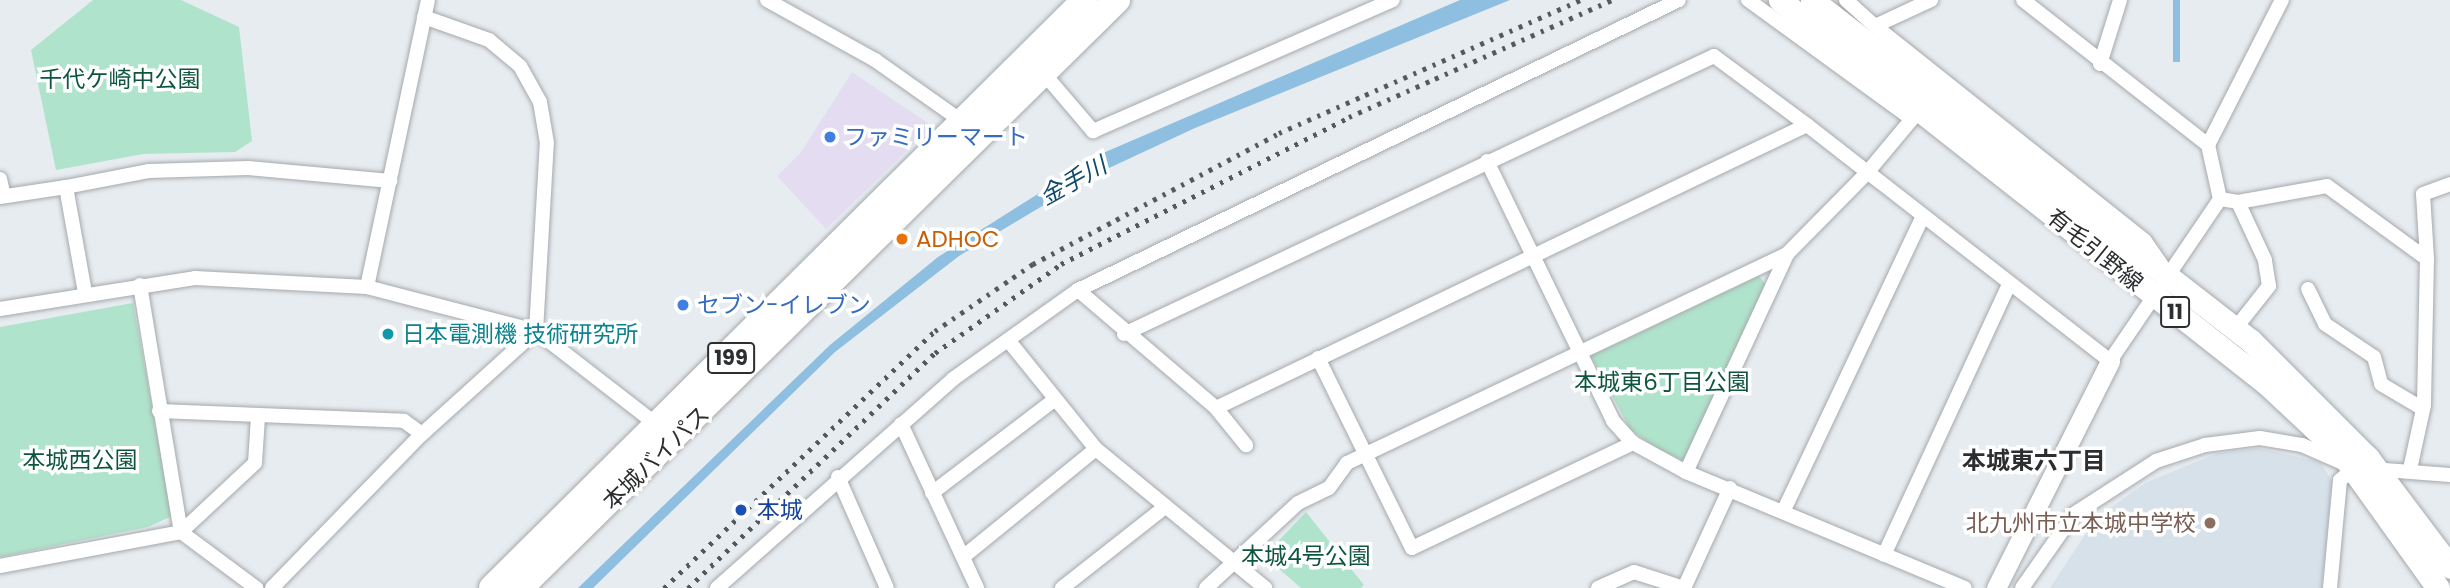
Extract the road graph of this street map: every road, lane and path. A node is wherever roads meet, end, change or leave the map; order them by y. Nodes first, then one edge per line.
1 (428, 0) edge
2 (767, 0) edge
3 (1085, 0) edge
4 (1117, 0) edge
5 (1393, 0) edge
6 (1679, 0) edge
7 (1748, 0) edge
8 (1780, 0) edge
9 (1812, 0) edge
10 (1846, 0) edge
11 (1931, 0) edge
12 (2023, 0) edge
13 (2120, 0) edge
14 (2282, 0) edge
15 (424, 17) junction
16 (1875, 26) junction
17 (2100, 64) junction
18 (1038, 66) junction
19 (1882, 66) junction
20 (1916, 114) junction
21 (1807, 125) junction
22 (973, 129) junction
23 (2208, 145) junction
24 (1486, 161) junction
25 (1866, 174) junction
26 (0, 179) edge
27 (390, 181) junction
28 (2450, 184) edge
29 (66, 187) junction
30 (2, 197) edge
31 (2220, 200) junction
32 (2238, 202) junction
33 (1922, 218) junction
34 (1787, 254) junction
35 (1532, 256) junction
36 (2427, 259) junction
37 (2169, 275) junction
38 (2010, 284) junction
39 (140, 285) junction
40 (367, 287) junction
41 (2308, 289) dead end
42 (1078, 290) junction
43 (85, 293) junction
44 (2152, 295) junction
45 (0, 309) edge
46 (2235, 329) junction
47 (536, 331) junction
48 (1124, 334) junction
49 (1008, 340) junction
50 (1579, 351) junction
51 (1318, 358) junction
52 (2110, 362) junction
53 (1054, 400) junction
54 (1216, 408) junction
55 (2423, 409) junction
56 (159, 411) junction
57 (258, 416) junction
58 (901, 424) junction
59 (422, 434) junction
60 (667, 435) junction
61 (1633, 443) junction
62 (1246, 444) dead end
63 (1096, 449) junction
64 (1364, 454) junction
65 (2354, 469) junction
66 (2377, 469) junction
67 (2410, 469) junction
68 (1686, 471) junction
69 (2450, 475) edge
70 (838, 477) junction
71 (1730, 488) junction
72 (932, 493) junction
73 (1165, 507) junction
74 (1783, 512) junction
75 (181, 532) junction
76 (1884, 555) junction
77 (963, 557) junction
78 (1236, 565) junction
79 (0, 566) edge
80 (2450, 567) edge
81 (256, 588) edge
82 (272, 588) edge
83 (492, 588) edge
84 (520, 588) edge
85 (717, 588) edge
86 (887, 588) edge
87 (977, 588) edge
88 (1062, 588) edge
89 (1206, 588) edge
90 (1265, 588) edge
91 (1598, 588) edge
92 (1684, 588) edge
93 (1965, 588) edge
94 (1996, 588) edge
95 (2022, 588) edge
96 (2330, 588) edge
97 (2438, 588) edge

1 - 15 street
2 - 22 street
3 - 18 highway, 本城バイパス / 199
4 - 18 highway, 本城バイパス / 199
5 - 18 street
6 - 42 street
7 - 20 street
8 - 19 main road, 有毛引野線 / 11
9 - 19 main road, 有毛引野線 / 11
10 - 16 street
11 - 16 street
12 - 17 street
13 - 17 street
14 - 23 street
15 - 27 street
15 - 47 street
16 - 37 street
17 - 23 street
18 - 22 highway, 本城バイパス / 199
19 - 20 main road, 有毛引野線 / 11
19 - 37 main road, 有毛引野線 / 11
20 - 25 street
20 - 44 main road, 有毛引野線 / 11
21 - 24 street
21 - 25 street
21 - 35 street
22 - 60 highway, 本城バイパス / 199
23 - 31 street
24 - 35 street
24 - 48 street
25 - 33 street
25 - 34 street
26 - 30 street
27 - 29 street
27 - 40 street
28 - 36 street
29 - 30 street
29 - 43 street
31 - 32 street
31 - 37 street
32 - 36 street
32 - 46 street
33 - 38 street
33 - 74 street
34 - 50 street
34 - 68 street
35 - 50 street
35 - 51 street
36 - 55 street
37 - 44 street
37 - 46 main road, 有毛引野線 / 11
38 - 52 street
38 - 76 street
39 - 40 street
39 - 43 street
39 - 56 street
40 - 47 street
41 - 55 street
42 - 48 street
42 - 49 street
43 - 45 street
44 - 52 street
44 - 65 main road, 有毛引野線 / 11
46 - 66 main road, 有毛引野線 / 11
47 - 59 street
47 - 60 street
48 - 54 street
49 - 53 street
49 - 58 street
50 - 61 street
50 - 64 street
51 - 54 street
51 - 64 street
52 - 94 street
53 - 63 street
53 - 72 street
54 - 62 street
55 - 67 street
56 - 57 street
56 - 75 street
57 - 59 street
57 - 75 street
58 - 70 street
58 - 72 street
59 - 82 street
60 - 83 highway, 本城バイパス / 199
60 - 84 highway, 本城バイパス / 199
61 - 64 street
61 - 68 street
63 - 73 street
63 - 77 street
64 - 78 street
65 - 66 street
65 - 95 street
65 - 96 street
65 - 97 main road, 有毛引野線 / 11
66 - 67 street
66 - 80 main road, 有毛引野線 / 11
67 - 69 street
68 - 71 street
70 - 85 street
70 - 86 street
71 - 74 street
71 - 92 street
72 - 77 street
73 - 78 street
73 - 88 street
74 - 76 street
75 - 79 street
75 - 81 street
76 - 93 street
77 - 87 street
78 - 89 street
78 - 90 street
91 - 92 street

